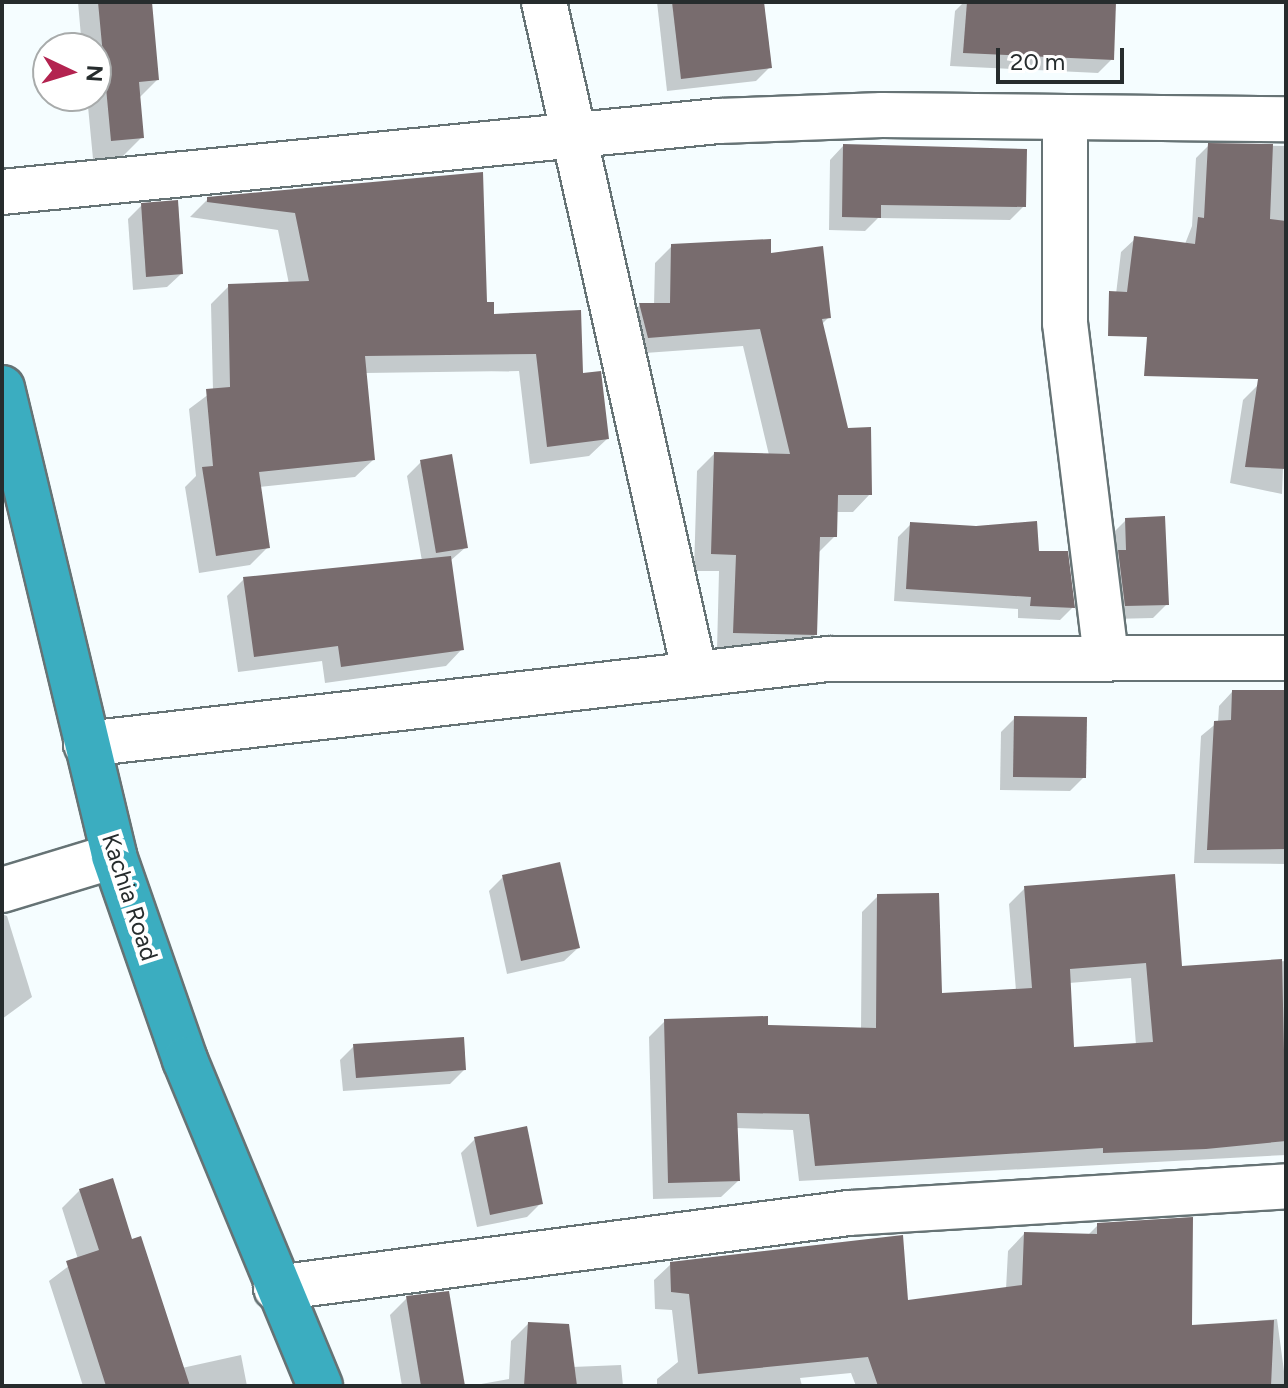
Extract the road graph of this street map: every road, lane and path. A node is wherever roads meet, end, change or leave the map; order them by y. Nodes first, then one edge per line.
1 (544, 2) edge
2 (1065, 117) junction
3 (1286, 119) edge
4 (576, 135) junction
5 (2, 192) edge
6 (2, 388) edge
7 (1106, 658) junction
8 (1286, 658) edge
9 (695, 674) junction
10 (86, 744) junction
11 (114, 856) junction
12 (2, 890) edge
13 (1286, 1186) edge
14 (276, 1288) junction
15 (320, 1386) edge

1 - 4 street
2 - 3 street
2 - 4 street
2 - 7 street
4 - 5 street
4 - 9 street
6 - 10 highway, Kachia Road
7 - 8 street
7 - 9 street
9 - 10 street
10 - 11 highway, Kachia Road
11 - 12 street
11 - 14 highway, Kachia Road
13 - 14 street
14 - 15 highway, Kachia Road

